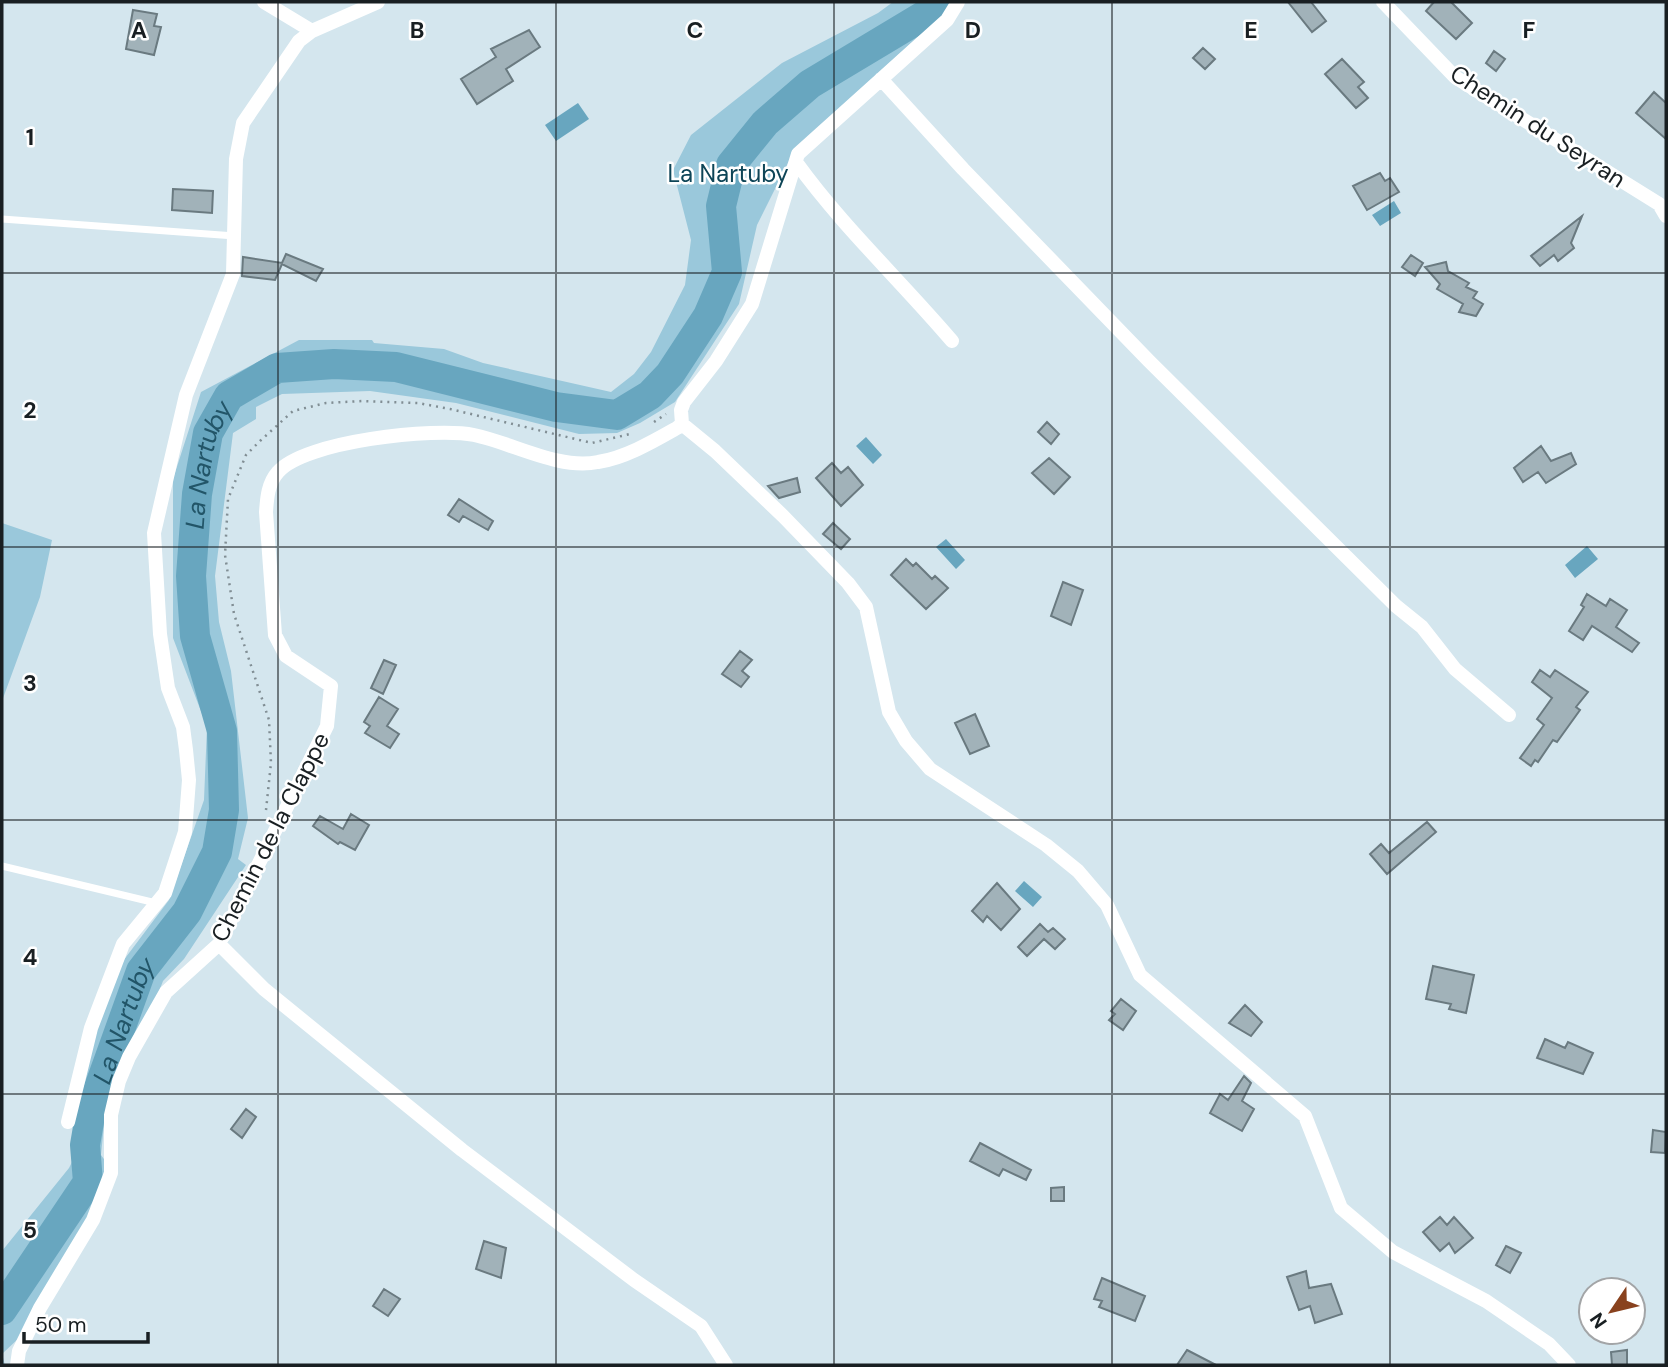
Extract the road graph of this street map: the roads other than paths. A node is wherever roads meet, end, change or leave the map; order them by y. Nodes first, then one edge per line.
1 (264, 2) edge
2 (378, 2) edge
3 (958, 2) edge
4 (1382, 2) edge
5 (312, 31) junction
6 (881, 79) junction
7 (796, 162) junction
8 (1666, 216) edge
9 (2, 219) edge
10 (235, 236) junction
11 (952, 341) dead end
12 (681, 417) junction
13 (1509, 715) dead end
14 (2, 866) edge
15 (156, 903) junction
16 (219, 944) junction
17 (68, 1122) dead end
18 (17, 1365) edge
19 (726, 1365) edge
20 (1569, 1365) edge

1 - 5 street
2 - 5 street
3 - 6 street, Chemin de la Clappe
4 - 8 street, Chemin du Seyran
5 - 10 street
6 - 7 street, Chemin de la Clappe
6 - 13 street
7 - 11 street
7 - 12 street, Chemin de la Clappe
9 - 10 lane
10 - 15 street
12 - 16 street, Chemin de la Clappe
12 - 20 street
14 - 15 lane
15 - 17 street
16 - 18 street, Chemin de la Clappe
16 - 19 street

